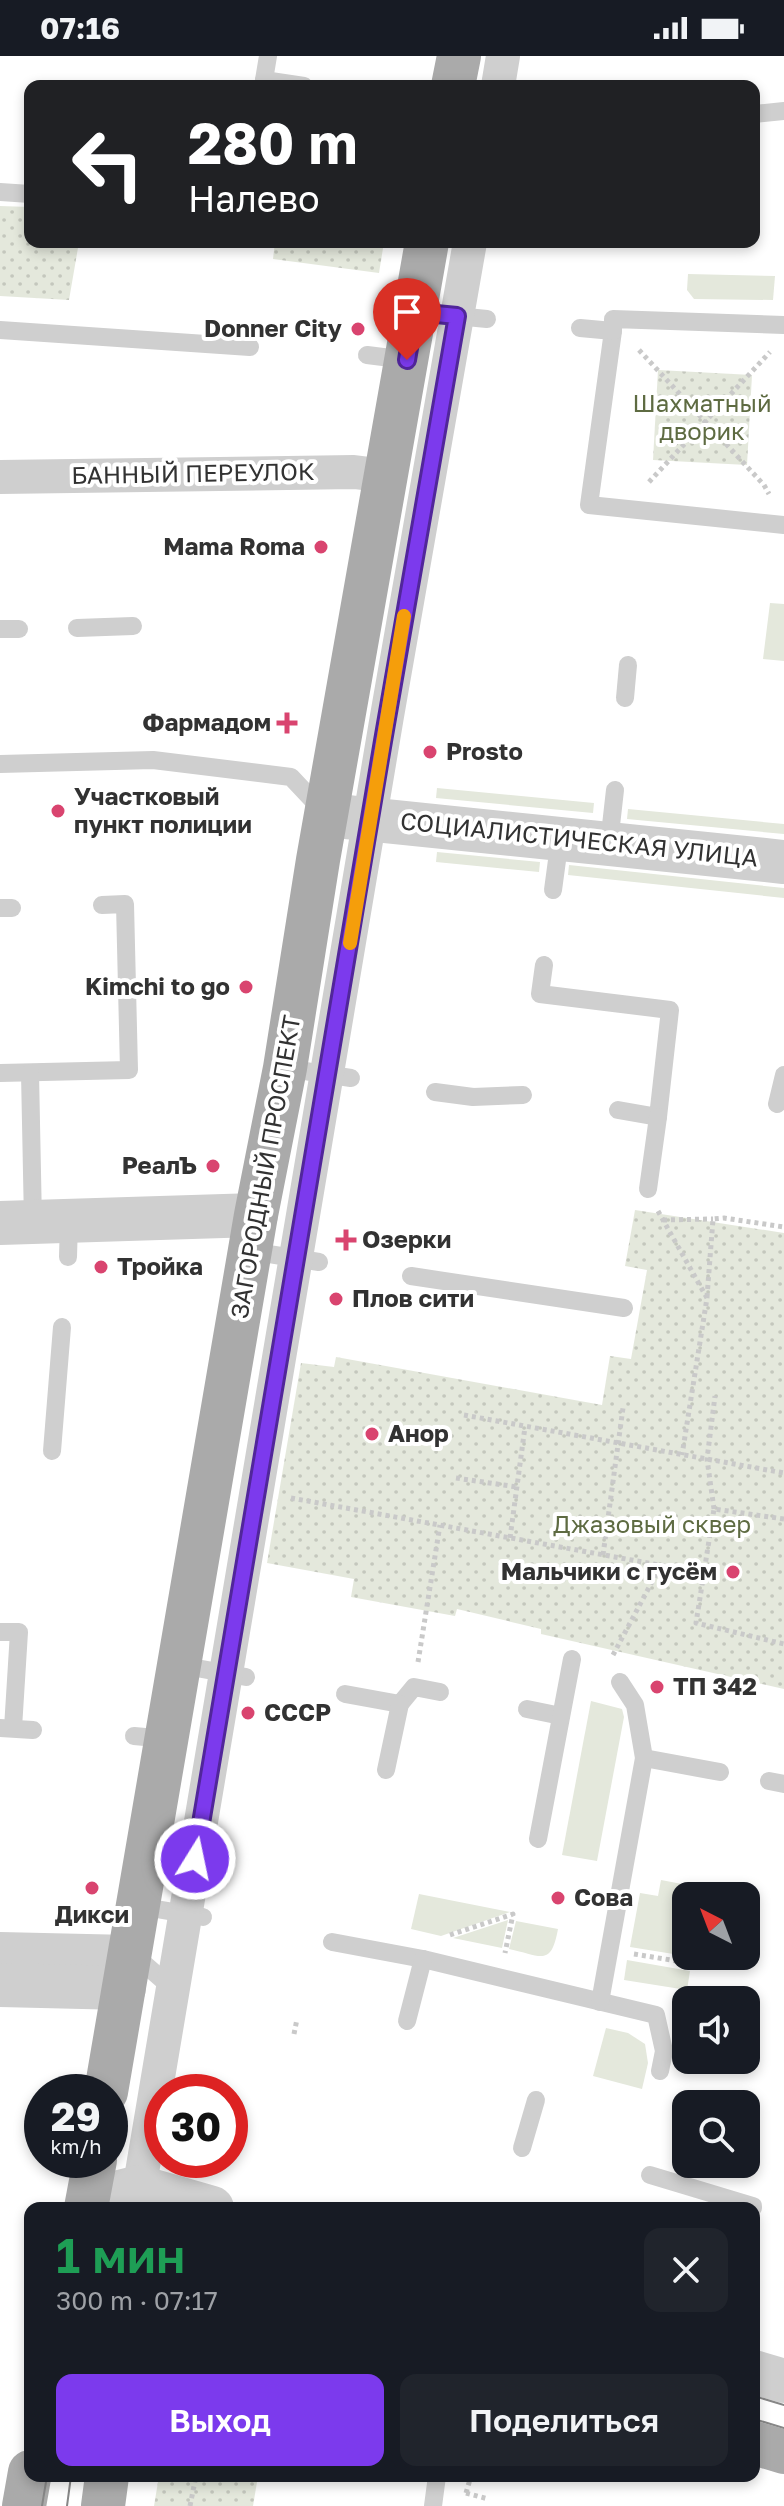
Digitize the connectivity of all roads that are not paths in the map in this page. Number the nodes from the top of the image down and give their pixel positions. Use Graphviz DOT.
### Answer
graph roads {
  1 [pos="268,56"];
  2 [pos="459,56"];
  3 [pos="503,56"];
  4 [pos="264,80"];
  5 [pos="454,80"];
  6 [pos="499,80"];
  7 [pos="784,111"];
  8 [pos="760,113"];
  9 [pos="0,192"];
  10 [pos="24,194"];
  11 [pos="429,248"];
  12 [pos="469,248"];
  13 [pos="453,316"];
  14 [pos="784,325"];
  15 [pos="580,328"];
  16 [pos="0,330"];
  17 [pos="613,331"];
  18 [pos="250,347"];
  19 [pos="386,476"];
  20 [pos="0,477"];
  21 [pos="784,525"];
  22 [pos="133,626"];
  23 [pos="77,628"];
  24 [pos="0,629"];
  25 [pos="19,629"];
  26 [pos="628,665"];
  27 [pos="625,698"];
  28 [pos="0,764"];
  29 [pos="615,790"];
  30 [pos="327,815"];
  31 [pos="370,819"];
  32 [pos="560,838"];
  33 [pos="609,843"];
  34 [pos="784,862"];
  35 [pos="553,890"];
  36 [pos="102,905"];
  37 [pos="544,965"];
  38 [pos="285,1068"];
  39 [pos="0,1073"];
  40 [pos="30,1073"];
  41 [pos="784,1075"];
  42 [pos="339,1076"];
  43 [pos="435,1092"];
  44 [pos="523,1095"];
  45 [pos="777,1104"];
  46 [pos="618,1110"];
  47 [pos="658,1117"];
  48 [pos="648,1189"];
  49 [pos="42,1231"];
  50 [pos="253,1233"];
  51 [pos="308,1260"];
  52 [pos="411,1276"];
  53 [pos="624,1308"];
  54 [pos="62,1327"];
  55 [pos="52,1451"];
  56 [pos="0,1632"];
  57 [pos="572,1659"];
  58 [pos="180,1665"];
  59 [pos="236,1676"];
  60 [pos="620,1682"];
  61 [pos="440,1692"];
  62 [pos="345,1694"];
  63 [pos="400,1704"];
  64 [pos="527,1709"];
  65 [pos="561,1716"];
  66 [pos="7,1728"];
  67 [pos="33,1730"];
  68 [pos="644,1758"];
  69 [pos="386,1770"];
  70 [pos="720,1772"];
  71 [pos="538,1839"];
  72 [pos="139,1906"];
  73 [pos="194,1915"];
  74 [pos="332,1942"];
  75 [pos="0,1949"];
  76 [pos="423,1959"];
  77 [pos="142,1981"];
  78 [pos="0,1985"];
  79 [pos="600,2002"];
  80 [pos="407,2021"];
  81 [pos="660,2071"];
  82 [pos="112,2074"];
  83 [pos="536,2100"];
  84 [pos="522,2148"];
  85 [pos="650,2175"];
  86 [pos="91,2194"];
  87 [pos="138,2197"];
  88 [pos="172,2202"];
  89 [pos="740,2202"];
  90 [pos="760,2374"];
  91 [pos="784,2381"];
  92 [pos="760,2445"];
  93 [pos="784,2452"];
  94 [pos="28,2482"];
  95 [pos="106,2482"];
  96 [pos="436,2482"];
  97 [pos="24,2506"];
  98 [pos="103,2506"];
  99 [pos="433,2506"];
  1 -- 4 [label="lane"];
  2 -- 5 [label="main road"];
  3 -- 6 [label="street"];
  7 -- 8 [label="lane"];
  9 -- 10 [label="lane"];
  11 -- 13 [label="main road, ЗАГОРОДНЫЙ ПРОСПЕКТ"];
  12 -- 13 [label="street, ЗАГОРОДНЫЙ ПРОСПЕКТ"];
  13 -- 19 [label="main road, ЗАГОРОДНЫЙ ПРОСПЕКТ"];
  13 -- 31 [label="street, ЗАГОРОДНЫЙ ПРОСПЕКТ"];
  14 -- 17 [label="lane"];
  15 -- 17 [label="lane"];
  16 -- 18 [label="lane"];
  17 -- 21 [label="lane"];
  19 -- 20 [label="street, БАННЫЙ ПЕРЕУЛОК"];
  19 -- 30 [label="main road, ЗАГОРОДНЫЙ ПРОСПЕКТ"];
  22 -- 23 [label="lane"];
  24 -- 25 [label="lane"];
  26 -- 27 [label="lane"];
  28 -- 30 [label="lane"];
  29 -- 33 [label="lane"];
  30 -- 31 [label="street, СОЦИАЛИСТИЧЕСКАЯ УЛИЦА"];
  30 -- 38 [label="main road, ЗАГОРОДНЫЙ ПРОСПЕКТ"];
  31 -- 32 [label="street, СОЦИАЛИСТИЧЕСКАЯ УЛИЦА"];
  31 -- 42 [label="street, ЗАГОРОДНЫЙ ПРОСПЕКТ"];
  32 -- 33 [label="street, СОЦИАЛИСТИЧЕСКАЯ УЛИЦА"];
  32 -- 35 [label="lane"];
  33 -- 34 [label="street, СОЦИАЛИСТИЧЕСКАЯ УЛИЦА"];
  36 -- 40 [label="lane"];
  37 -- 47 [label="lane"];
  38 -- 42 [label="lane"];
  38 -- 50 [label="main road, ЗАГОРОДНЫЙ ПРОСПЕКТ"];
  39 -- 40 [label="lane"];
  40 -- 49 [label="lane"];
  41 -- 45 [label="lane"];
  42 -- 51 [label="street, ЗАГОРОДНЫЙ ПРОСПЕКТ"];
  43 -- 44 [label="lane"];
  46 -- 47 [label="lane"];
  47 -- 48 [label="lane"];
  49 -- 50 [label="street"];
  50 -- 51 [label="lane"];
  50 -- 58 [label="main road, ЗАГОРОДНЫЙ ПРОСПЕКТ"];
  51 -- 59 [label="street, ЗАГОРОДНЫЙ ПРОСПЕКТ"];
  52 -- 53 [label="lane"];
  54 -- 55 [label="lane"];
  56 -- 66 [label="lane"];
  57 -- 65 [label="lane"];
  58 -- 59 [label="lane"];
  58 -- 72 [label="main road, ЗАГОРОДНЫЙ ПРОСПЕКТ"];
  59 -- 73 [label="street, ЗАГОРОДНЫЙ ПРОСПЕКТ"];
  60 -- 68 [label="lane"];
  61 -- 63 [label="lane"];
  62 -- 63 [label="lane"];
  63 -- 69 [label="lane"];
  64 -- 65 [label="lane"];
  65 -- 71 [label="lane"];
  66 -- 67 [label="lane"];
  68 -- 70 [label="lane"];
  68 -- 79 [label="lane"];
  72 -- 73 [label="lane"];
  72 -- 77 [label="main road, ЗАГОРОДНЫЙ ПРОСПЕКТ"];
  73 -- 77 [label="street, ЗАГОРОДНЫЙ ПРОСПЕКТ"];
  74 -- 76 [label="lane"];
  75 -- 77 [label="street"];
  76 -- 79 [label="lane"];
  76 -- 80 [label="lane"];
  77 -- 78 [label="street"];
  77 -- 82 [label="main road, ЗАГОРОДНЫЙ ПРОСПЕКТ"];
  77 -- 87 [label="street, ЗАГОРОДНЫЙ ПРОСПЕКТ"];
  79 -- 81 [label="lane"];
  83 -- 84 [label="lane"];
  85 -- 89 [label="lane"];
  86 -- 87 [label="street"];
  87 -- 88 [label="street"];
  90 -- 91 [label="street"];
  92 -- 93 [label="main road"];
  94 -- 97 [label="main road"];
  95 -- 98 [label="main road"];
  96 -- 99 [label="lane"];
}
